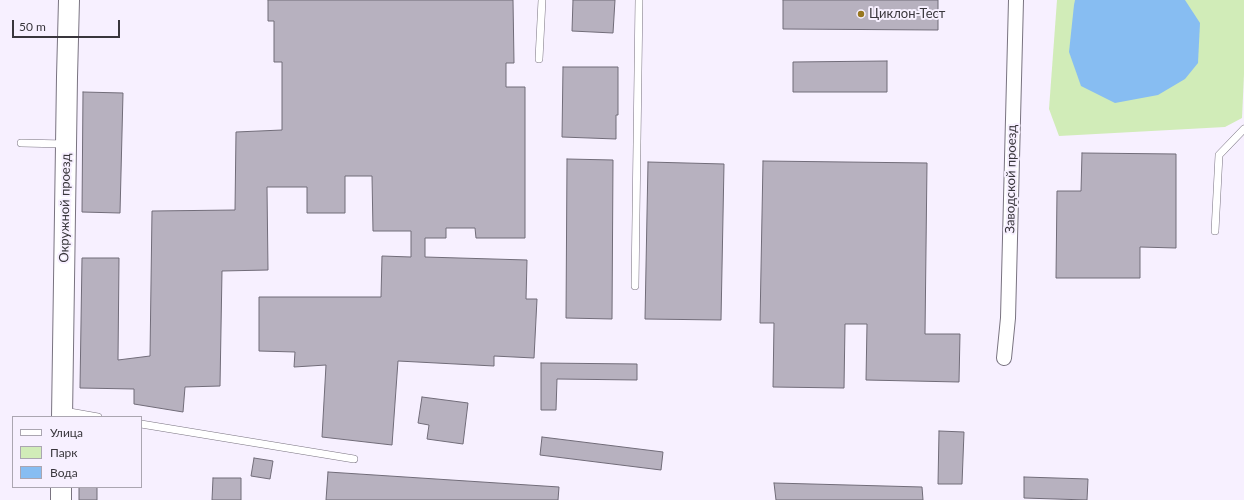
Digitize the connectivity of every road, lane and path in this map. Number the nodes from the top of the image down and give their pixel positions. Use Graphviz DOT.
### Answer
graph roads {
  1 [pos="70,0"];
  2 [pos="542,0"];
  3 [pos="639,0"];
  4 [pos="1016,0"];
  5 [pos="539,59"];
  6 [pos="1244,129"];
  7 [pos="21,143"];
  8 [pos="66,144"];
  9 [pos="1215,231"];
  10 [pos="635,286"];
  11 [pos="1004,358"];
  12 [pos="62,414"];
  13 [pos="86,416"];
  14 [pos="142,424"];
  15 [pos="354,459"];
  16 [pos="61,488"];
  17 [pos="61,500"];
  1 -- 8 [label="street, Окружной проезд"];
  2 -- 5 [label="lane"];
  3 -- 10 [label="lane"];
  4 -- 11 [label="street, Заводской проезд"];
  6 -- 9 [label="lane"];
  7 -- 8 [label="lane"];
  8 -- 12 [label="street, Окружной проезд"];
  12 -- 13 [label="lane"];
  14 -- 15 [label="lane"];
  16 -- 17 [label="street"];
}
